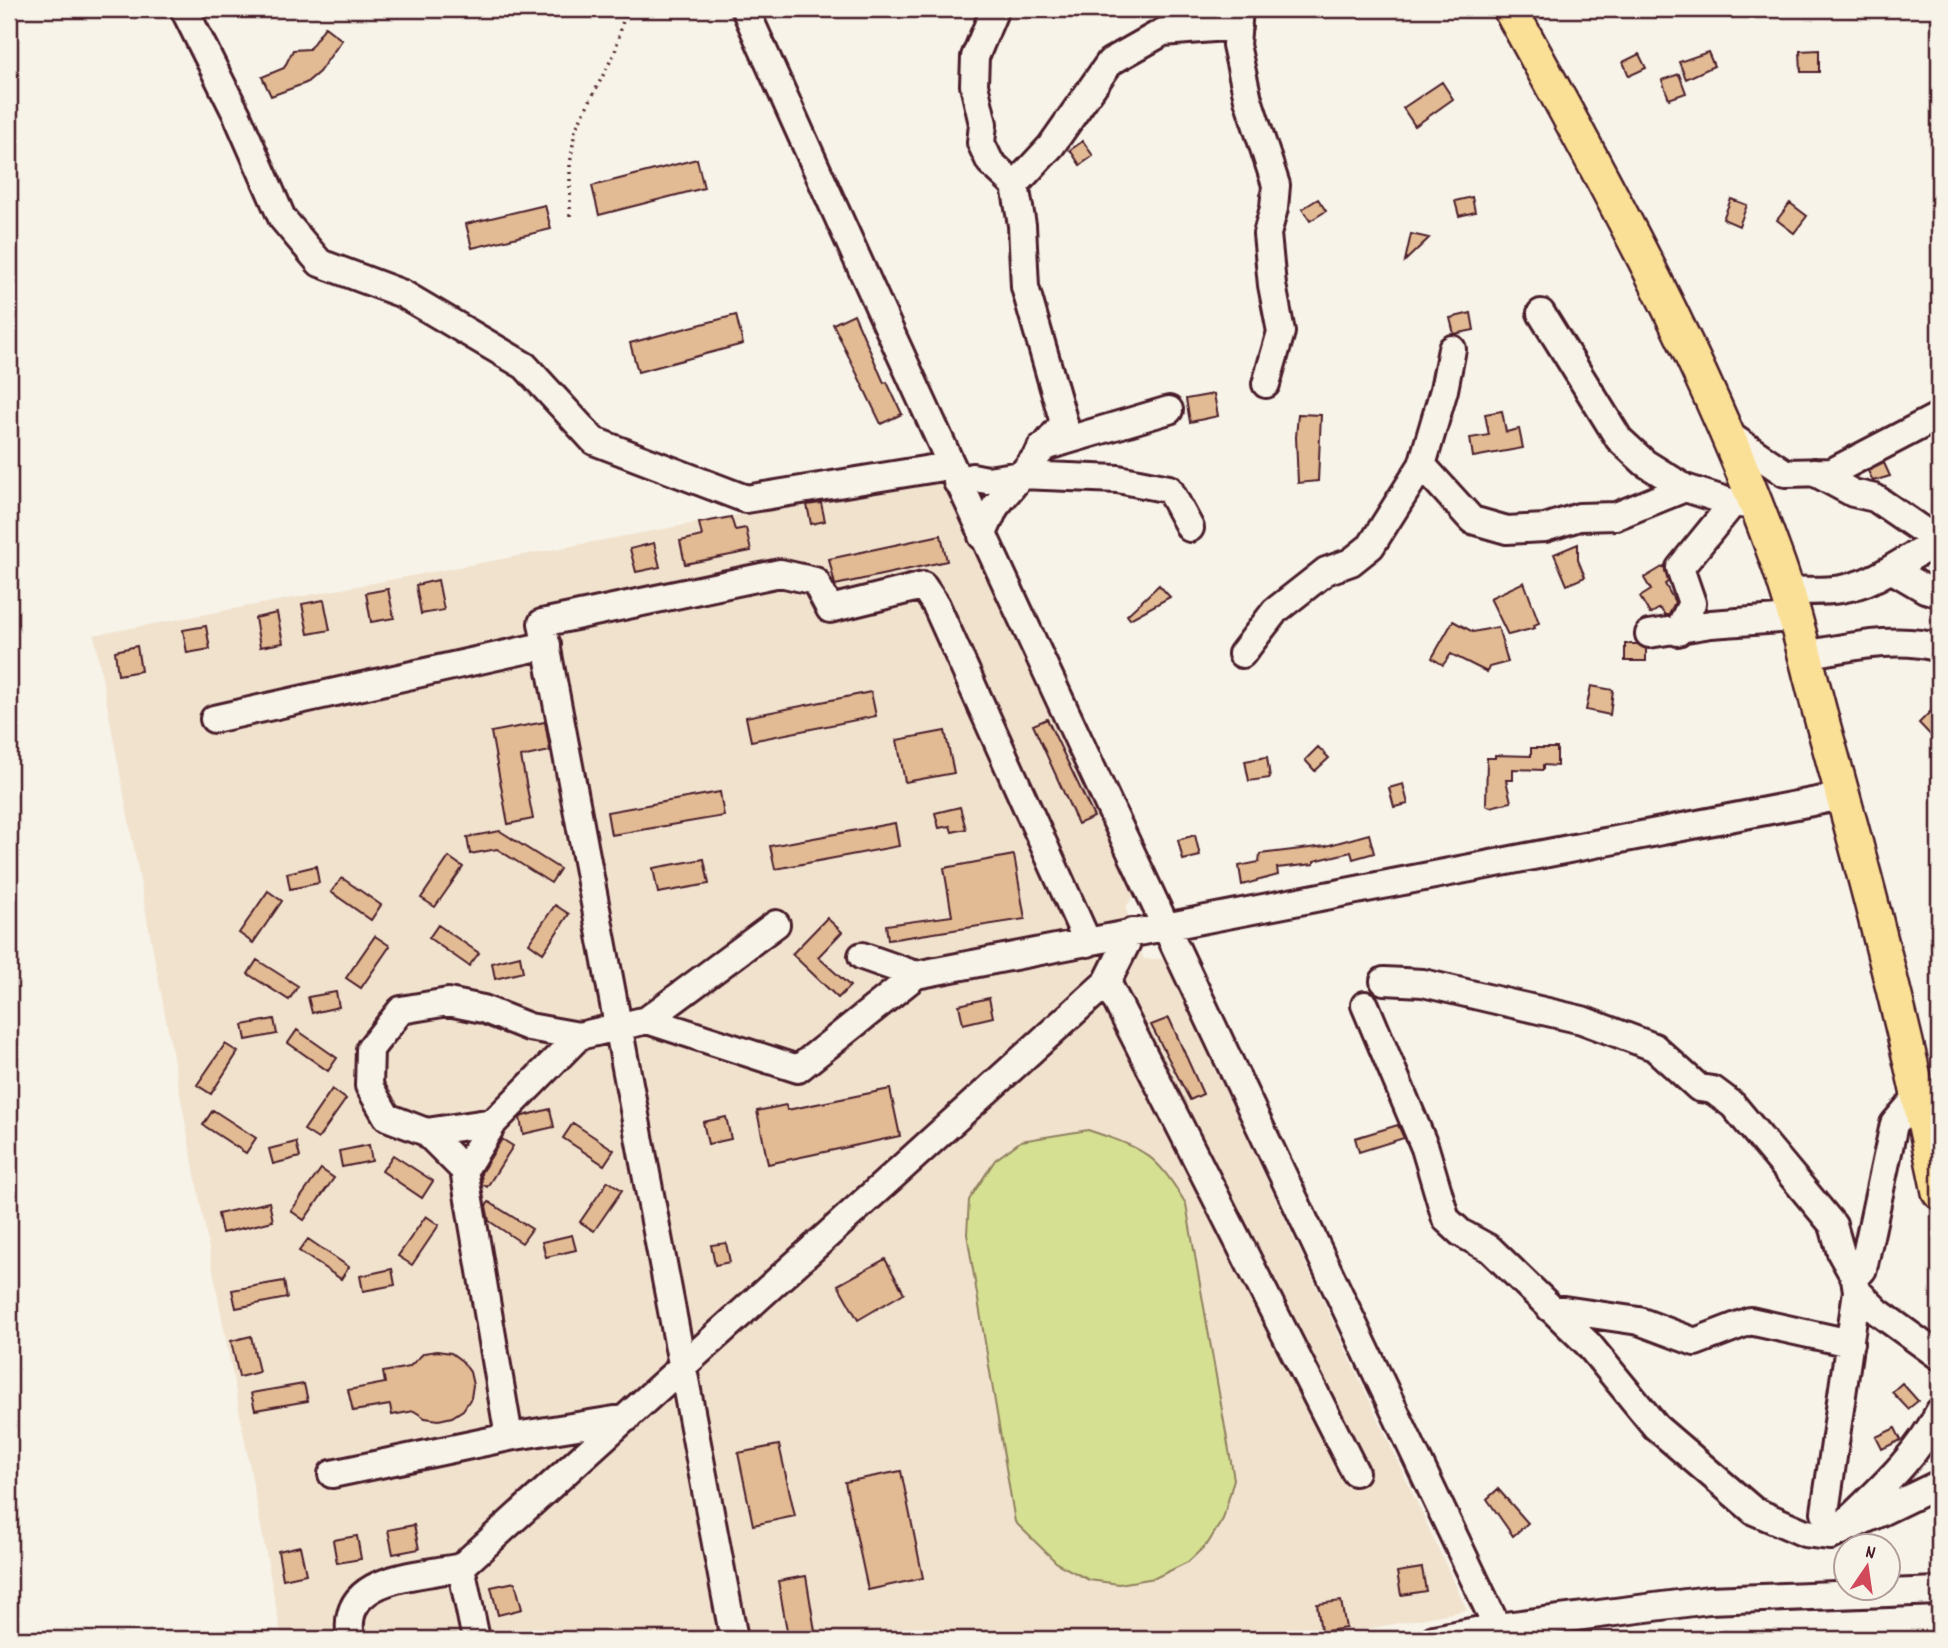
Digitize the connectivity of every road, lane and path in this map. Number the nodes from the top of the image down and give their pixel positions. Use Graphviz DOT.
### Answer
graph roads {
  1 [pos="184,9"];
  2 [pos="626,9"];
  3 [pos="745,9"];
  4 [pos="996,9"];
  5 [pos="1510,9"];
  6 [pos="1238,17"];
  7 [pos="1015,185"];
  8 [pos="570,216"];
  9 [pos="1541,313"];
  10 [pos="1452,349"];
  11 [pos="1266,384"];
  12 [pos="1169,410"];
  13 [pos="1939,415"];
  14 [pos="1726,433"];
  15 [pos="1045,446"];
  16 [pos="1422,465"];
  17 [pos="1814,472"];
  18 [pos="959,475"];
  19 [pos="1021,475"];
  20 [pos="1685,488"];
  21 [pos="1744,505"];
  22 [pos="1191,528"];
  23 [pos="982,537"];
  24 [pos="1891,569"];
  25 [pos="1939,593"];
  26 [pos="1789,604"];
  27 [pos="1678,632"];
  28 [pos="1648,634"];
  29 [pos="547,645"];
  30 [pos="1939,648"];
  31 [pos="1242,654"];
  32 [pos="1804,655"];
  33 [pos="214,719"];
  34 [pos="1843,796"];
  35 [pos="776,924"];
  36 [pos="1164,926"];
  37 [pos="1132,932"];
  38 [pos="1088,943"];
  39 [pos="862,956"];
  40 [pos="916,975"];
  41 [pos="1384,981"];
  42 [pos="1107,982"];
  43 [pos="1366,1005"];
  44 [pos="647,1020"];
  45 [pos="619,1025"];
  46 [pos="579,1036"];
  47 [pos="1926,1108"];
  48 [pos="494,1122"];
  49 [pos="426,1132"];
  50 [pos="464,1170"];
  51 [pos="1939,1192"];
  52 [pos="1856,1284"];
  53 [pos="1550,1308"];
  54 [pos="1850,1343"];
  55 [pos="1939,1356"];
  56 [pos="683,1367"];
  57 [pos="1939,1412"];
  58 [pos="627,1418"];
  59 [pos="509,1437"];
  60 [pos="1355,1472"];
  61 [pos="332,1474"];
  62 [pos="1939,1484"];
  63 [pos="1831,1536"];
  64 [pos="461,1567"];
  65 [pos="1939,1591"];
  66 [pos="1502,1633"];
  67 [pos="351,1639"];
  68 [pos="477,1639"];
  69 [pos="734,1639"];
  70 [pos="1434,1639"];
  1 -- 18 [label="street"];
  2 -- 8 [label="path"];
  3 -- 18 [label="street"];
  4 -- 7 [label="street"];
  5 -- 14 [label="main road"];
  6 -- 7 [label="street"];
  6 -- 11 [label="street"];
  7 -- 15 [label="street"];
  9 -- 20 [label="street"];
  10 -- 16 [label="street"];
  12 -- 15 [label="street"];
  13 -- 17 [label="street"];
  14 -- 17 [label="street"];
  14 -- 21 [label="main road"];
  15 -- 18 [label="street"];
  15 -- 19 [label="street"];
  16 -- 20 [label="street"];
  16 -- 31 [label="street"];
  17 -- 24 [label="street"];
  18 -- 19 [label="street"];
  18 -- 23 [label="street"];
  19 -- 22 [label="street"];
  19 -- 23 [label="street"];
  20 -- 21 [label="street"];
  21 -- 26 [label="main road"];
  21 -- 27 [label="street"];
  23 -- 36 [label="street"];
  24 -- 25 [label="street"];
  24 -- 26 [label="street"];
  26 -- 27 [label="street"];
  26 -- 32 [label="main road"];
  27 -- 28 [label="street"];
  29 -- 33 [label="street"];
  29 -- 38 [label="street"];
  29 -- 45 [label="street"];
  30 -- 32 [label="street"];
  32 -- 34 [label="main road"];
  34 -- 36 [label="street"];
  34 -- 47 [label="main road"];
  35 -- 44 [label="street"];
  36 -- 37 [label="street"];
  36 -- 66 [label="street"];
  37 -- 38 [label="street"];
  37 -- 42 [label="street"];
  38 -- 40 [label="street"];
  39 -- 40 [label="street"];
  40 -- 44 [label="street"];
  41 -- 52 [label="street"];
  42 -- 56 [label="street"];
  42 -- 60 [label="street"];
  43 -- 53 [label="street"];
  44 -- 45 [label="street"];
  45 -- 46 [label="street"];
  45 -- 56 [label="street"];
  46 -- 48 [label="street"];
  46 -- 49 [label="street"];
  47 -- 51 [label="main road"];
  47 -- 52 [label="street"];
  48 -- 49 [label="street"];
  48 -- 50 [label="street"];
  49 -- 50 [label="street"];
  50 -- 59 [label="street"];
  52 -- 54 [label="street"];
  52 -- 55 [label="street"];
  53 -- 54 [label="street"];
  53 -- 63 [label="street"];
  54 -- 63 [label="street"];
  56 -- 58 [label="street"];
  56 -- 69 [label="street"];
  57 -- 63 [label="street"];
  58 -- 59 [label="street"];
  58 -- 64 [label="street"];
  59 -- 61 [label="street"];
  62 -- 63 [label="street"];
  64 -- 67 [label="street"];
  64 -- 68 [label="street"];
  65 -- 66 [label="street"];
  66 -- 70 [label="street"];
}
